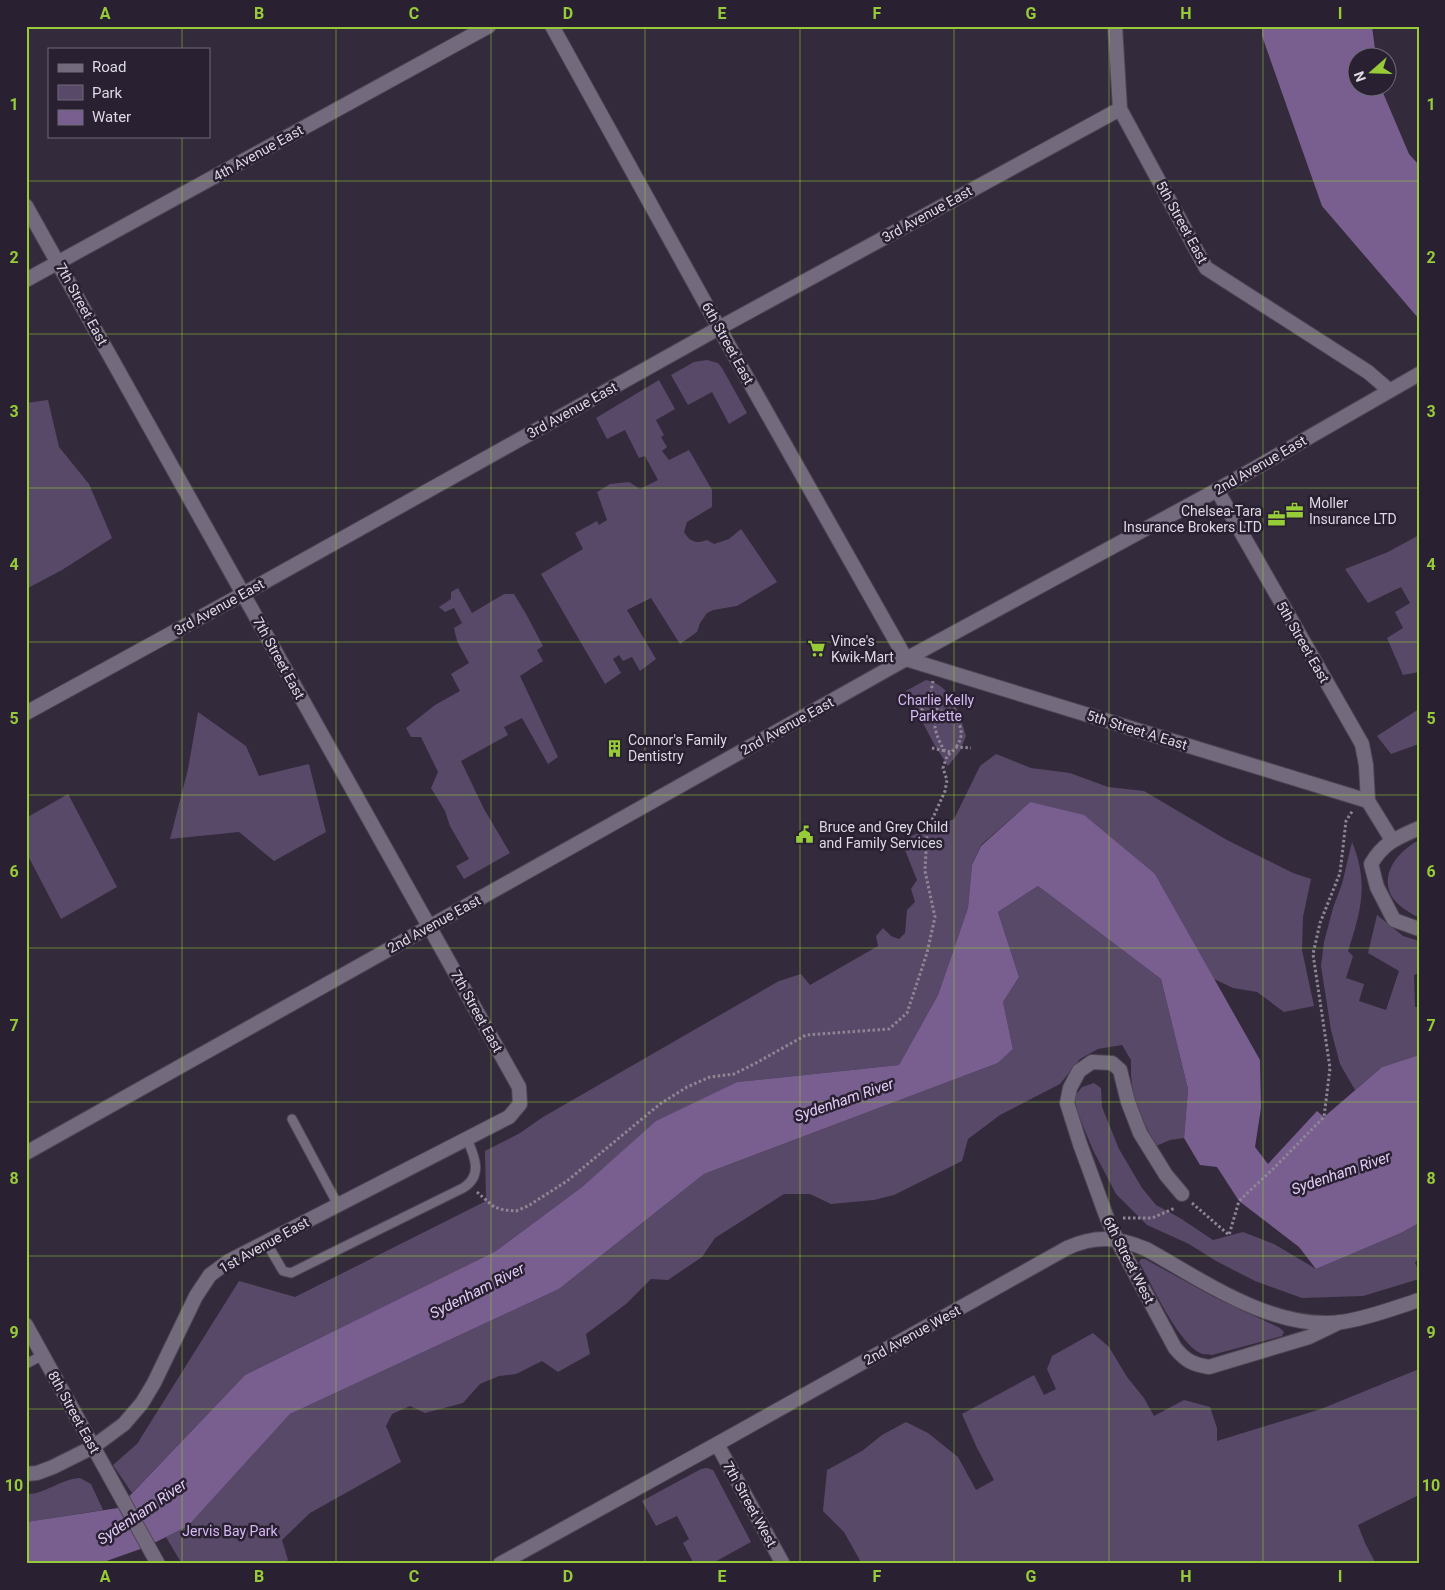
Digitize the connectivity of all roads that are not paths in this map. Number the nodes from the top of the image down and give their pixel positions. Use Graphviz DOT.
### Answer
graph roads {
  1 [pos="489,26"];
  2 [pos="552,26"];
  3 [pos="1115,26"];
  4 [pos="1120,109"];
  5 [pos="26,206"];
  6 [pos="58,262"];
  7 [pos="26,280"];
  8 [pos="719,328"];
  9 [pos="1419,374"];
  10 [pos="1389,390"];
  11 [pos="1217,490"];
  12 [pos="243,594"];
  13 [pos="906,659"];
  14 [pos="26,713"];
  15 [pos="1368,801"];
  16 [pos="1419,828"];
  17 [pos="1392,840"];
  18 [pos="429,926"];
  19 [pos="1419,929"];
  20 [pos="516,1112"];
  21 [pos="292,1119"];
  22 [pos="467,1139"];
  23 [pos="26,1154"];
  24 [pos="1182,1202"];
  25 [pos="338,1205"];
  26 [pos="1116,1240"];
  27 [pos="266,1242"];
  28 [pos="1419,1300"];
  29 [pos="1340,1322"];
  30 [pos="26,1325"];
  31 [pos="43,1355"];
  32 [pos="26,1364"];
  33 [pos="717,1444"];
  34 [pos="93,1447"];
  35 [pos="26,1474"];
  36 [pos="158,1564"];
  37 [pos="500,1564"];
  38 [pos="783,1564"];
  1 -- 6 [label="street, 4th Avenue East"];
  2 -- 8 [label="street, 6th Street East"];
  3 -- 4 [label="street, 5th Street East"];
  4 -- 8 [label="street, 3rd Avenue East"];
  4 -- 10 [label="street, 5th Street East"];
  5 -- 6 [label="street, 7th Street East"];
  6 -- 7 [label="street, 4th Avenue East"];
  6 -- 12 [label="street, 7th Street East"];
  8 -- 12 [label="street, 3rd Avenue East"];
  8 -- 13 [label="street, 6th Street East"];
  9 -- 10 [label="street, 2nd Avenue East"];
  10 -- 11 [label="street, 2nd Avenue East"];
  11 -- 13 [label="street, 2nd Avenue East"];
  11 -- 15 [label="street, 5th Street East"];
  12 -- 14 [label="street, 3rd Avenue East"];
  12 -- 18 [label="street, 7th Street East"];
  13 -- 15 [label="street, 5th Street A East"];
  13 -- 18 [label="street, 2nd Avenue East"];
  15 -- 17 [label="street"];
  16 -- 17 [label="street"];
  17 -- 19 [label="street"];
  18 -- 20 [label="street, 7th Street East"];
  18 -- 23 [label="street, 2nd Avenue East"];
  20 -- 22 [label="street, 1st Avenue East"];
  21 -- 25 [label="lane"];
  22 -- 25 [label="street, 1st Avenue East"];
  22 -- 27 [label="lane"];
  24 -- 26 [label="street, 6th Street West"];
  25 -- 27 [label="street, 1st Avenue East"];
  26 -- 29 [label="street, 2nd Avenue West"];
  26 -- 29 [label="street, 6th Street West"];
  26 -- 33 [label="street, 2nd Avenue West"];
  27 -- 34 [label="street, 1st Avenue East"];
  28 -- 29 [label="street, 6th Street West"];
  30 -- 31 [label="street, 8th Street East"];
  31 -- 32 [label="lane"];
  31 -- 34 [label="street, 8th Street East"];
  33 -- 37 [label="street, 2nd Avenue West"];
  33 -- 38 [label="street, 7th Street West"];
  34 -- 35 [label="street, 1st Avenue East"];
  34 -- 36 [label="street, 8th Street East"];
}
